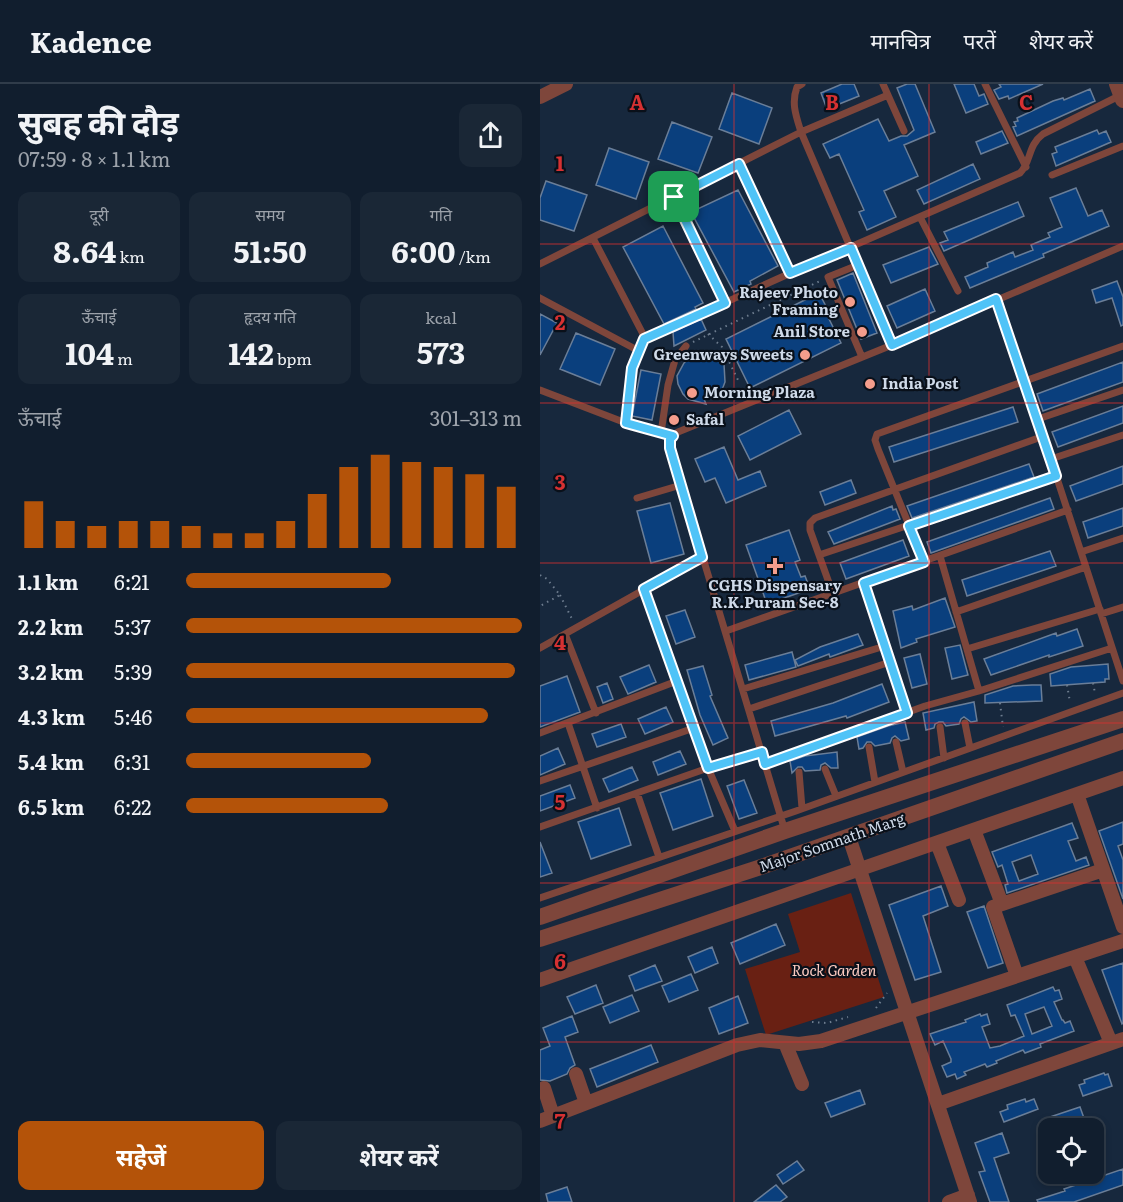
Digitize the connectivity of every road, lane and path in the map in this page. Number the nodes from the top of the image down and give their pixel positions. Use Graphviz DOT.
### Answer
graph roads {
  1 [pos="566,84"];
  2 [pos="883,84"];
  3 [pos="985,84"];
  4 [pos="798,85"];
  5 [pos="1120,93"];
  6 [pos="888,95"];
  7 [pos="540,97"];
  8 [pos="904,131"];
  9 [pos="801,132"];
  10 [pos="1123,146"];
  11 [pos="739,164"];
  12 [pos="1026,167"];
  13 [pos="1052,175"];
  14 [pos="674,197"];
  15 [pos="920,217"];
  16 [pos="593,238"];
  17 [pos="1123,246"];
  18 [pos="851,248"];
  19 [pos="540,264"];
  20 [pos="858,265"];
  21 [pos="790,273"];
  22 [pos="828,277"];
  23 [pos="958,291"];
  24 [pos="540,298"];
  25 [pos="996,299"];
  26 [pos="725,303"];
  27 [pos="708,334"];
  28 [pos="644,339"];
  29 [pos="892,345"];
  30 [pos="686,346"];
  31 [pos="1123,346"];
  32 [pos="639,351"];
  33 [pos="862,357"];
  34 [pos="738,380"];
  35 [pos="1025,380"];
  36 [pos="540,390"];
  37 [pos="1123,390"];
  38 [pos="1038,418"];
  39 [pos="626,423"];
  40 [pos="661,433"];
  41 [pos="1123,435"];
  42 [pos="673,436"];
  43 [pos="1044,436"];
  44 [pos="1051,459"];
  45 [pos="1056,476"];
  46 [pos="681,485"];
  47 [pos="894,489"];
  48 [pos="637,498"];
  49 [pos="1068,510"];
  50 [pos="909,526"];
  51 [pos="1123,538"];
  52 [pos="1081,552"];
  53 [pos="819,555"];
  54 [pos="940,556"];
  55 [pos="702,557"];
  56 [pos="924,562"];
  57 [pos="1086,567"];
  58 [pos="540,575"];
  59 [pos="864,583"];
  60 [pos="644,589"];
  61 [pos="833,594"];
  62 [pos="560,595"];
  63 [pos="540,606"];
  64 [pos="1123,607"];
  65 [pos="956,612"];
  66 [pos="1101,612"];
  67 [pos="576,627"];
  68 [pos="726,632"];
  69 [pos="565,634"];
  70 [pos="885,646"];
  71 [pos="540,648"];
  72 [pos="1112,648"];
  73 [pos="967,649"];
  74 [pos="1120,661"];
  75 [pos="890,662"];
  76 [pos="677,681"];
  77 [pos="1123,681"];
  78 [pos="1067,685"];
  79 [pos="743,689"];
  80 [pos="979,691"];
  81 [pos="1123,693"];
  82 [pos="1000,703"];
  83 [pos="749,709"];
  84 [pos="1072,711"];
  85 [pos="596,712"];
  86 [pos="907,713"];
  87 [pos="1123,719"];
  88 [pos="568,723"];
  89 [pos="965,723"];
  90 [pos="940,727"];
  91 [pos="694,728"];
  92 [pos="540,733"];
  93 [pos="1004,736"];
  94 [pos="1123,741"];
  95 [pos="896,742"];
  96 [pos="869,747"];
  97 [pos="970,748"];
  98 [pos="762,752"];
  99 [pos="944,758"];
  100 [pos="765,764"];
  101 [pos="583,766"];
  102 [pos="708,768"];
  103 [pos="825,769"];
  104 [pos="799,772"];
  105 [pos="903,772"];
  106 [pos="1123,778"];
  107 [pos="540,781"];
  108 [pos="875,782"];
  109 [pos="637,793"];
  110 [pos="1077,794"];
  111 [pos="836,796"];
  112 [pos="597,808"];
  113 [pos="802,808"];
  114 [pos="783,823"];
  115 [pos="540,827"];
  116 [pos="975,830"];
  117 [pos="735,831"];
  118 [pos="849,837"];
  119 [pos="937,843"];
  120 [pos="659,857"];
  121 [pos="860,870"];
  122 [pos="1102,870"];
  123 [pos="540,898"];
  124 [pos="959,900"];
  125 [pos="1005,903"];
  126 [pos="540,917"];
  127 [pos="1123,927"];
  128 [pos="540,939"];
  129 [pos="1123,941"];
  130 [pos="1075,957"];
  131 [pos="1017,976"];
  132 [pos="540,980"];
  133 [pos="903,999"];
  134 [pos="868,1011"];
  135 [pos="908,1013"];
  136 [pos="849,1017"];
  137 [pos="812,1022"];
  138 [pos="1117,1041"];
  139 [pos="785,1043"];
  140 [pos="576,1074"];
  141 [pos="802,1084"];
  142 [pos="544,1088"];
  143 [pos="586,1103"];
  144 [pos="938,1104"];
  145 [pos="547,1118"];
  146 [pos="969,1198"];
  147 [pos="949,1202"];
  1 -- 7 [label="street"];
  2 -- 6 [label="lane"];
  3 -- 12 [label="lane"];
  4 -- 9 [label="lane"];
  5 -- 12 [label="lane"];
  6 -- 8 [label="lane"];
  6 -- 9 [label="lane"];
  9 -- 11 [label="lane"];
  9 -- 18 [label="lane"];
  10 -- 13 [label="lane"];
  11 -- 14 [label="lane"];
  11 -- 21 [label="lane"];
  12 -- 15 [label="lane"];
  14 -- 16 [label="lane"];
  14 -- 26 [label="lane"];
  15 -- 18 [label="lane"];
  15 -- 23 [label="lane"];
  16 -- 19 [label="lane"];
  16 -- 28 [label="lane"];
  17 -- 25 [label="lane"];
  18 -- 20 [label="lane"];
  18 -- 21 [label="lane"];
  20 -- 22 [label="lane"];
  20 -- 29 [label="lane"];
  21 -- 26 [label="lane"];
  22 -- 27 [label="path"];
  22 -- 33 [label="lane"];
  24 -- 32 [label="lane"];
  25 -- 29 [label="lane"];
  25 -- 35 [label="lane"];
  26 -- 28 [label="lane"];
  27 -- 30 [label="path"];
  27 -- 34 [label="path"];
  28 -- 32 [label="lane"];
  29 -- 33 [label="lane"];
  30 -- 40 [label="lane"];
  31 -- 35 [label="lane"];
  32 -- 39 [label="lane"];
  33 -- 42 [label="lane"];
  35 -- 38 [label="lane"];
  35 -- 47 [label="lane"];
  36 -- 39 [label="lane"];
  37 -- 38 [label="lane"];
  38 -- 43 [label="lane"];
  39 -- 40 [label="lane"];
  40 -- 42 [label="lane"];
  41 -- 44 [label="lane"];
  42 -- 46 [label="lane"];
  43 -- 44 [label="lane"];
  43 -- 47 [label="lane"];
  44 -- 45 [label="lane"];
  45 -- 49 [label="lane"];
  45 -- 50 [label="lane"];
  46 -- 48 [label="lane"];
  46 -- 55 [label="lane"];
  47 -- 50 [label="lane"];
  47 -- 53 [label="lane"];
  49 -- 52 [label="lane"];
  49 -- 54 [label="lane"];
  50 -- 53 [label="lane"];
  50 -- 56 [label="lane"];
  51 -- 52 [label="lane"];
  52 -- 57 [label="lane"];
  53 -- 61 [label="lane"];
  54 -- 56 [label="lane"];
  54 -- 65 [label="lane"];
  55 -- 60 [label="lane"];
  55 -- 68 [label="lane"];
  56 -- 59 [label="lane"];
  57 -- 65 [label="lane"];
  57 -- 66 [label="lane"];
  58 -- 62 [label="path"];
  59 -- 61 [label="lane"];
  59 -- 70 [label="lane"];
  60 -- 67 [label="lane"];
  60 -- 76 [label="lane"];
  61 -- 68 [label="lane"];
  62 -- 63 [label="path"];
  62 -- 67 [label="path"];
  64 -- 66 [label="lane"];
  65 -- 73 [label="lane"];
  66 -- 72 [label="lane"];
  66 -- 73 [label="lane"];
  67 -- 69 [label="lane"];
  68 -- 79 [label="lane"];
  69 -- 71 [label="lane"];
  69 -- 85 [label="lane"];
  70 -- 75 [label="lane"];
  70 -- 79 [label="lane"];
  72 -- 74 [label="lane"];
  72 -- 80 [label="lane"];
  73 -- 80 [label="lane"];
  74 -- 77 [label="lane"];
  75 -- 83 [label="lane"];
  75 -- 86 [label="lane"];
  76 -- 85 [label="lane"];
  76 -- 91 [label="lane"];
  78 -- 84 [label="path"];
  79 -- 83 [label="lane"];
  80 -- 86 [label="lane"];
  81 -- 84 [label="lane"];
  82 -- 93 [label="path"];
  83 -- 98 [label="lane"];
  84 -- 93 [label="lane"];
  85 -- 88 [label="lane"];
  86 -- 100 [label="lane"];
  87 -- 114 [label="street, Major Somnath Marg"];
  88 -- 92 [label="lane"];
  88 -- 101 [label="lane"];
  89 -- 97 [label="lane"];
  90 -- 99 [label="lane"];
  91 -- 101 [label="lane"];
  91 -- 102 [label="lane"];
  93 -- 97 [label="lane"];
  94 -- 118 [label="street, Major Somnath Marg"];
  95 -- 105 [label="lane"];
  96 -- 108 [label="lane"];
  97 -- 99 [label="lane"];
  98 -- 100 [label="lane"];
  98 -- 102 [label="path"];
  99 -- 105 [label="lane"];
  100 -- 114 [label="lane"];
  101 -- 107 [label="lane"];
  101 -- 112 [label="lane"];
  102 -- 109 [label="lane"];
  102 -- 117 [label="lane"];
  103 -- 111 [label="lane"];
  104 -- 113 [label="lane"];
  105 -- 108 [label="lane"];
  106 -- 110 [label="street"];
  108 -- 111 [label="lane"];
  109 -- 112 [label="lane"];
  109 -- 120 [label="lane"];
  110 -- 116 [label="street"];
  110 -- 122 [label="street"];
  111 -- 113 [label="lane"];
  112 -- 115 [label="lane"];
  113 -- 114 [label="lane"];
  114 -- 117 [label="lane"];
  114 -- 126 [label="street, Major Somnath Marg"];
  116 -- 119 [label="street"];
  116 -- 125 [label="street"];
  117 -- 120 [label="lane"];
  118 -- 121 [label="street"];
  118 -- 128 [label="street, Major Somnath Marg"];
  119 -- 121 [label="street"];
  119 -- 124 [label="street"];
  120 -- 123 [label="lane"];
  121 -- 132 [label="street"];
  121 -- 133 [label="street"];
  122 -- 125 [label="street"];
  122 -- 127 [label="street"];
  125 -- 131 [label="street"];
  129 -- 130 [label="street"];
  130 -- 131 [label="street"];
  130 -- 138 [label="street"];
  131 -- 135 [label="street"];
  133 -- 134 [label="path"];
  133 -- 135 [label="street"];
  135 -- 139 [label="street"];
  135 -- 144 [label="street"];
  136 -- 137 [label="path"];
  138 -- 144 [label="street"];
  139 -- 141 [label="street"];
  139 -- 143 [label="street"];
  140 -- 143 [label="street"];
  142 -- 145 [label="street"];
  143 -- 145 [label="street"];
  144 -- 146 [label="street"];
  146 -- 147 [label="street"];
}
